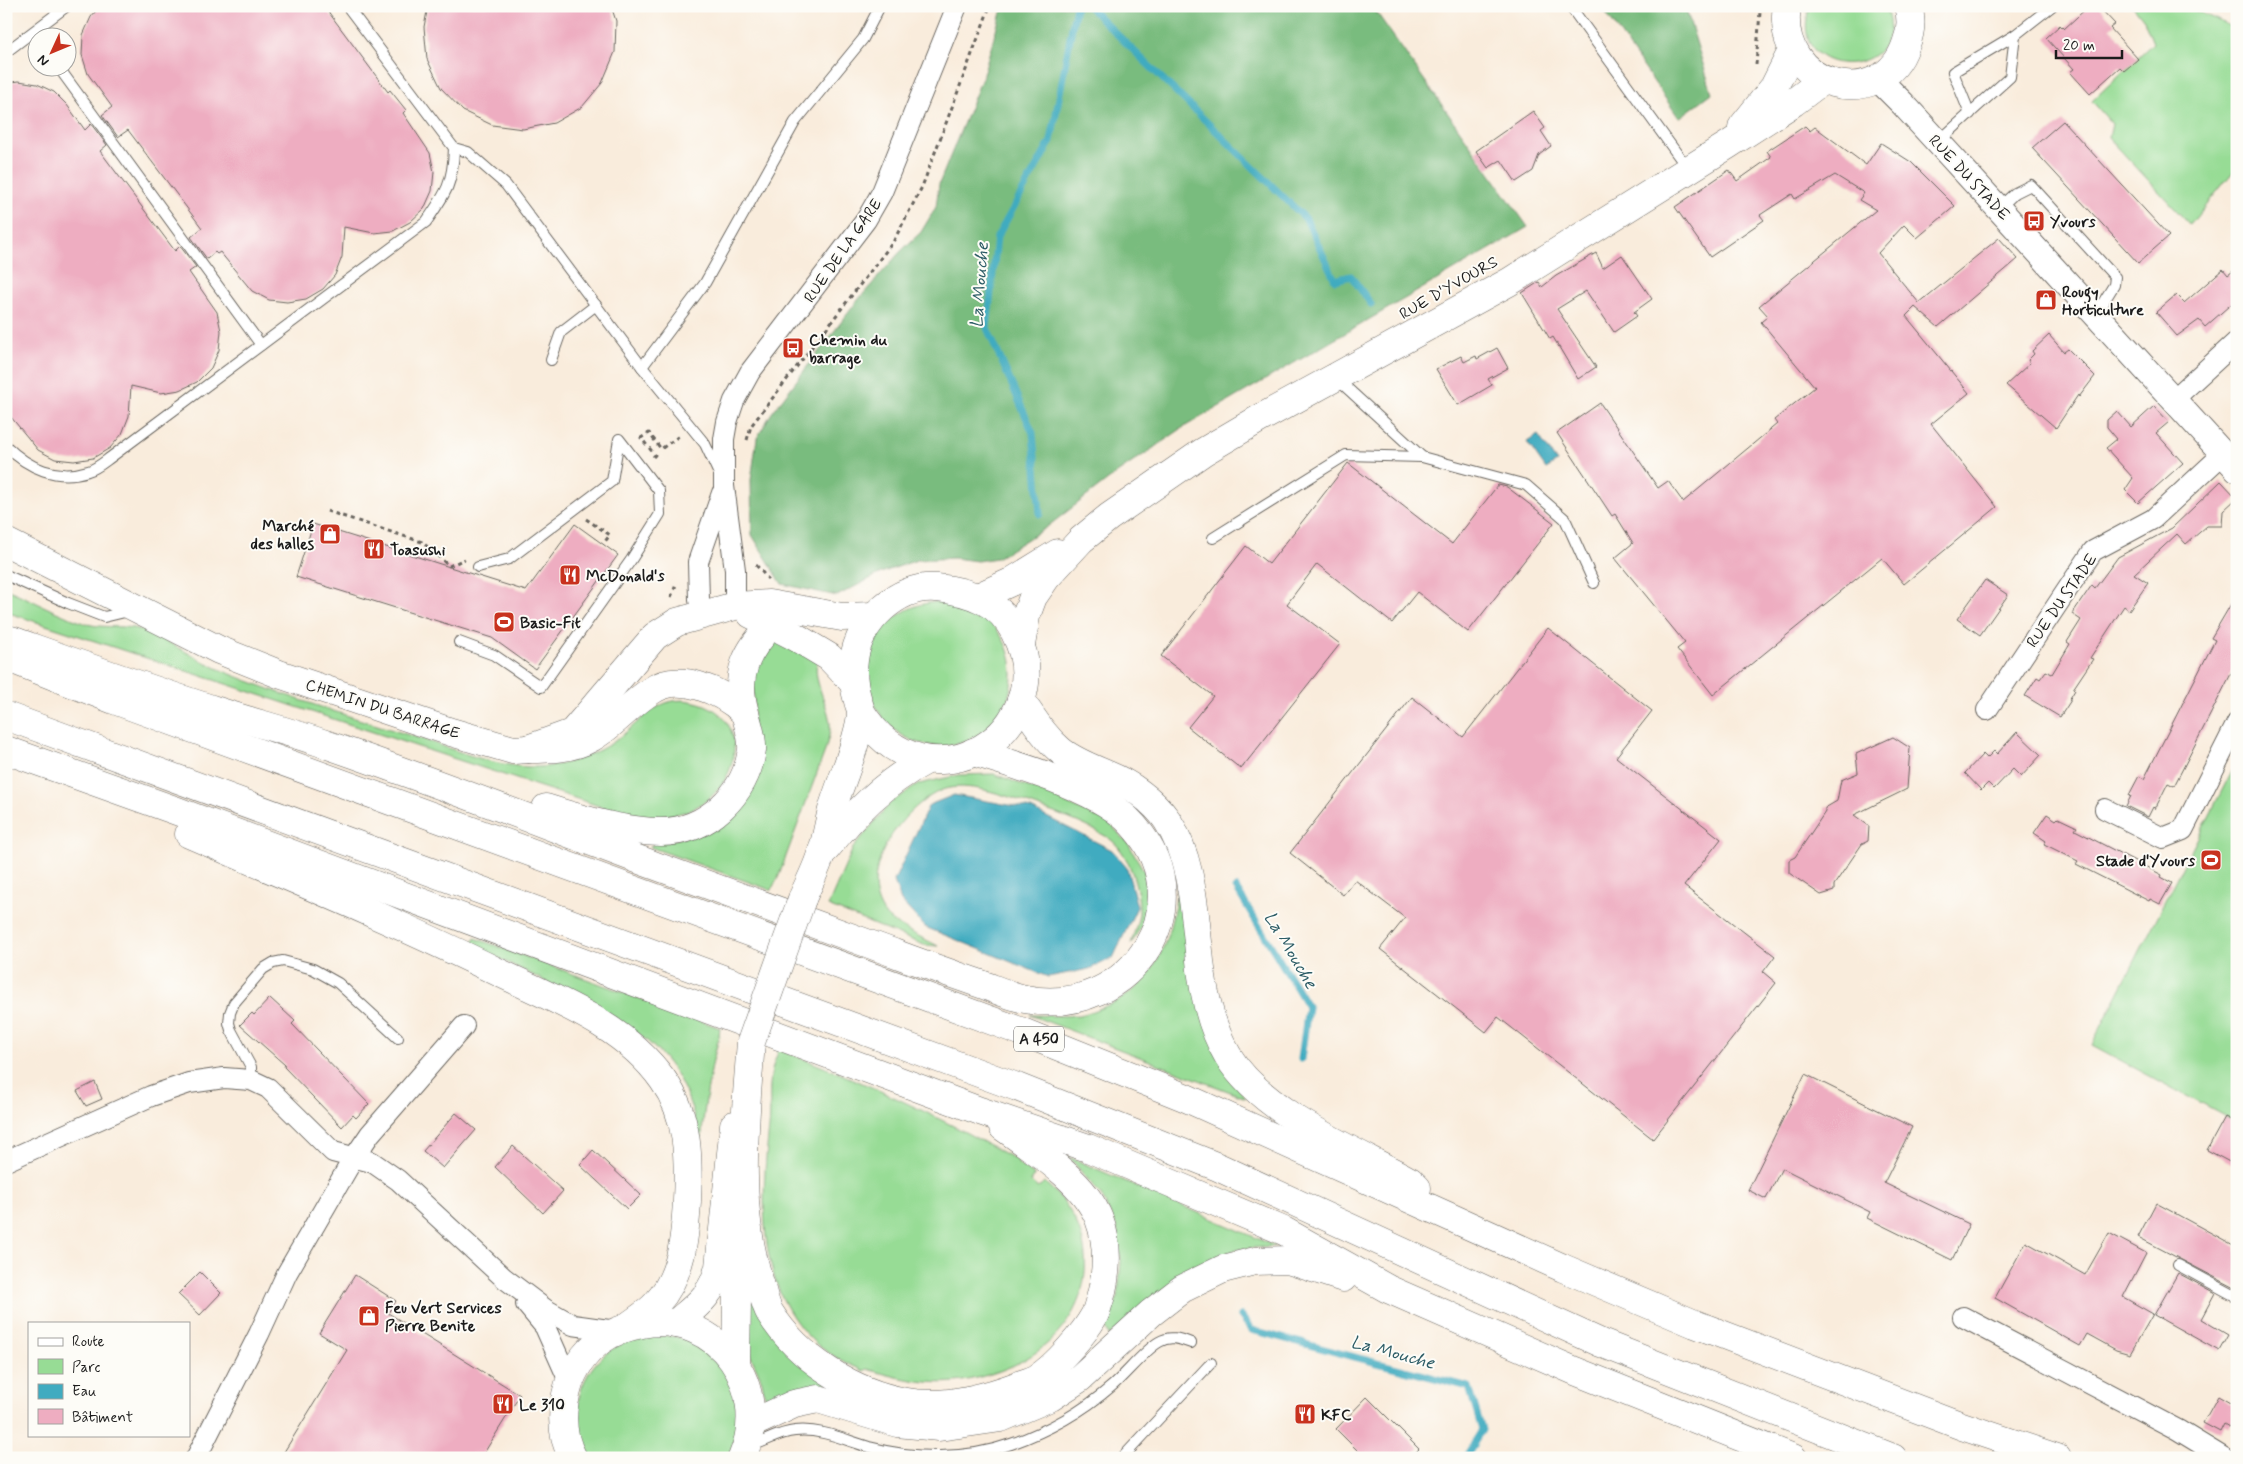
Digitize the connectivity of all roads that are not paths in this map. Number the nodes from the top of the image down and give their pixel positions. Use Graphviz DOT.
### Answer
graph roads {
  1 [pos="67,6"];
  2 [pos="348,6"];
  3 [pos="880,6"];
  4 [pos="957,6"];
  5 [pos="1570,6"];
  6 [pos="1787,6"];
  7 [pos="2052,6"];
  8 [pos="1916,12"];
  9 [pos="44,28"];
  10 [pos="2015,35"];
  11 [pos="28,40"];
  12 [pos="1792,51"];
  13 [pos="6,52"];
  14 [pos="65,78"];
  15 [pos="1877,78"];
  16 [pos="1823,80"];
  17 [pos="1970,114"];
  18 [pos="1938,142"];
  19 [pos="1728,145"];
  20 [pos="454,148"];
  21 [pos="1688,170"];
  22 [pos="1999,209"];
  23 [pos="596,305"];
  24 [pos="2096,314"];
  25 [pos="2237,341"];
  26 [pos="261,345"];
  27 [pos="551,360"];
  28 [pos="642,367"];
  29 [pos="1335,377"];
  30 [pos="2174,399"];
  31 [pos="6,446"];
  32 [pos="1422,456"];
  33 [pos="2230,461"];
  34 [pos="724,486"];
  35 [pos="1213,538"];
  36 [pos="1081,540"];
  37 [pos="6,542"];
  38 [pos="478,567"];
  39 [pos="6,575"];
  40 [pos="1594,583"];
  41 [pos="978,597"];
  42 [pos="735,606"];
  43 [pos="140,609"];
  44 [pos="797,610"];
  45 [pos="703,613"];
  46 [pos="874,616"];
  47 [pos="773,624"];
  48 [pos="6,639"];
  49 [pos="459,642"];
  50 [pos="1022,645"];
  51 [pos="6,657"];
  52 [pos="853,682"];
  53 [pos="1021,701"];
  54 [pos="1987,710"];
  55 [pos="744,712"];
  56 [pos="861,712"];
  57 [pos="6,716"];
  58 [pos="2237,723"];
  59 [pos="323,743"];
  60 [pos="528,749"];
  61 [pos="974,752"];
  62 [pos="16,754"];
  63 [pos="925,760"];
  64 [pos="2104,809"];
  65 [pos="820,856"];
  66 [pos="464,1026"];
  67 [pos="398,1038"];
  68 [pos="751,1042"];
  69 [pos="251,1080"];
  70 [pos="980,1111"];
  71 [pos="733,1139"];
  72 [pos="353,1159"];
  73 [pos="6,1161"];
  74 [pos="1445,1216"];
  75 [pos="2178,1265"];
  76 [pos="504,1278"];
  77 [pos="1388,1289"];
  78 [pos="2237,1297"];
  79 [pos="1963,1318"];
  80 [pos="675,1324"];
  81 [pos="622,1329"];
  82 [pos="1191,1344"];
  83 [pos="1211,1363"];
  84 [pos="736,1365"];
  85 [pos="570,1381"];
  86 [pos="745,1449"];
  87 [pos="196,1458"];
  88 [pos="573,1458"];
  89 [pos="1122,1458"];
  90 [pos="1793,1458"];
  91 [pos="1893,1458"];
  92 [pos="2057,1458"];
  93 [pos="2224,1458"];
  1 -- 9 [label="lane"];
  2 -- 20 [label="lane"];
  3 -- 28 [label="lane"];
  4 -- 34 [label="street, RUE DE LA GARE"];
  5 -- 21 [label="lane"];
  6 -- 12 [label="main road"];
  7 -- 10 [label="lane"];
  8 -- 15 [label="main road"];
  10 -- 17 [label="lane"];
  10 -- 17 [label="lane"];
  11 -- 13 [label="lane"];
  12 -- 16 [label="main road"];
  12 -- 19 [label="main road"];
  14 -- 26 [label="lane"];
  15 -- 16 [label="main road"];
  15 -- 18 [label="street, RUE DU STADE"];
  16 -- 19 [label="main road, RUE D'YVOURS"];
  17 -- 18 [label="lane"];
  18 -- 22 [label="street, RUE DU STADE"];
  19 -- 21 [label="main road, RUE D'YVOURS"];
  20 -- 23 [label="lane"];
  20 -- 26 [label="lane"];
  21 -- 29 [label="main road, RUE D'YVOURS"];
  22 -- 24 [label="street, RUE DU STADE"];
  22 -- 24 [label="lane"];
  23 -- 27 [label="lane"];
  23 -- 28 [label="lane"];
  24 -- 30 [label="street, RUE DU STADE"];
  25 -- 30 [label="street"];
  26 -- 31 [label="lane"];
  28 -- 34 [label="lane"];
  29 -- 32 [label="lane"];
  29 -- 36 [label="main road, RUE D'YVOURS"];
  30 -- 33 [label="street, RUE DU STADE"];
  32 -- 35 [label="lane"];
  32 -- 40 [label="lane"];
  33 -- 54 [label="street, RUE DU STADE"];
  34 -- 42 [label="street, RUE DE LA GARE"];
  34 -- 45 [label="street, RUE DE LA GARE"];
  36 -- 41 [label="main road"];
  36 -- 50 [label="main road"];
  37 -- 43 [label="main road, CHEMIN DU BARRAGE"];
  38 -- 49 [label="lane"];
  39 -- 43 [label="lane"];
  41 -- 46 [label="main road"];
  41 -- 50 [label="main road"];
  42 -- 44 [label="main road, CHEMIN DU BARRAGE"];
  42 -- 45 [label="main road, CHEMIN DU BARRAGE"];
  42 -- 47 [label="main road"];
  43 -- 60 [label="main road, CHEMIN DU BARRAGE"];
  44 -- 46 [label="main road, CHEMIN DU BARRAGE"];
  44 -- 47 [label="main road"];
  45 -- 60 [label="main road, CHEMIN DU BARRAGE"];
  46 -- 52 [label="main road"];
  47 -- 52 [label="main road"];
  47 -- 55 [label="main road"];
  48 -- 59 [label="main road"];
  50 -- 53 [label="main road"];
  51 -- 74 [label="main road, A 450"];
  52 -- 56 [label="main road"];
  53 -- 61 [label="main road"];
  53 -- 74 [label="main road"];
  55 -- 59 [label="main road"];
  55 -- 60 [label="main road"];
  56 -- 63 [label="main road"];
  56 -- 65 [label="main road"];
  57 -- 91 [label="main road"];
  58 -- 64 [label="street"];
  59 -- 61 [label="main road"];
  61 -- 63 [label="main road"];
  62 -- 70 [label="main road"];
  62 -- 81 [label="main road"];
  63 -- 65 [label="main road"];
  65 -- 68 [label="main road, bridge"];
  66 -- 72 [label="street"];
  67 -- 69 [label="lane"];
  68 -- 70 [label="main road"];
  68 -- 71 [label="main road"];
  69 -- 72 [label="street"];
  69 -- 73 [label="street"];
  70 -- 77 [label="main road"];
  71 -- 80 [label="main road"];
  71 -- 84 [label="main road"];
  72 -- 76 [label="street"];
  72 -- 87 [label="street"];
  74 -- 92 [label="main road, A 450"];
  75 -- 78 [label="lane"];
  76 -- 81 [label="street"];
  76 -- 85 [label="street"];
  77 -- 86 [label="main road"];
  77 -- 90 [label="main road"];
  79 -- 93 [label="street"];
  80 -- 81 [label="main road"];
  80 -- 84 [label="main road"];
  81 -- 85 [label="main road"];
  82 -- 86 [label="lane"];
  83 -- 89 [label="lane"];
  84 -- 86 [label="main road"];
  85 -- 88 [label="main road"];
}
